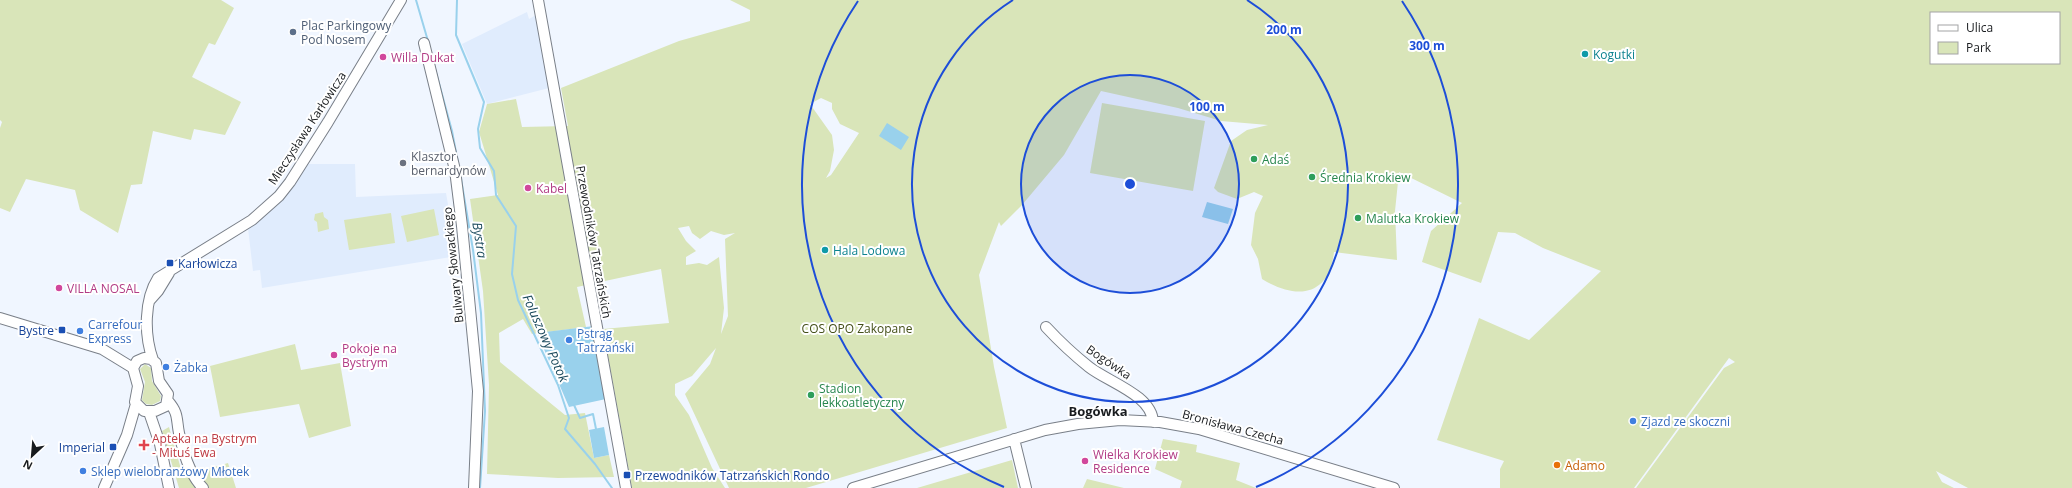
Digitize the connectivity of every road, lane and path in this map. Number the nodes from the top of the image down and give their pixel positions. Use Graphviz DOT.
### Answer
graph roads {
  1 [pos="401,0"];
  2 [pos="538,0"];
  3 [pos="424,44"];
  4 [pos="0,318"];
  5 [pos="1046,327"];
  6 [pos="142,361"];
  7 [pos="136,404"];
  8 [pos="156,409"];
  9 [pos="1153,422"];
  10 [pos="129,428"];
  11 [pos="1014,439"];
  12 [pos="104,488"];
  13 [pos="169,488"];
  14 [pos="203,488"];
  15 [pos="474,488"];
  16 [pos="626,488"];
  17 [pos="853,488"];
  18 [pos="1026,488"];
  19 [pos="1394,488"];
  1 -- 6 [label="street, Mieczysława Karłowicza"];
  2 -- 16 [label="street, Przewodników Tatrzańskich"];
  3 -- 15 [label="street, Bulwary Słowackiego"];
  4 -- 6 [label="street"];
  5 -- 9 [label="street, Bogówka"];
  6 -- 7 [label="street"];
  6 -- 8 [label="street"];
  7 -- 8 [label="street"];
  7 -- 10 [label="street"];
  8 -- 10 [label="street"];
  8 -- 13 [label="street"];
  8 -- 14 [label="street"];
  9 -- 11 [label="street, Bronisława Czecha"];
  9 -- 19 [label="street, Bronisława Czecha"];
  10 -- 12 [label="street"];
  11 -- 17 [label="street, Bronisława Czecha"];
  11 -- 18 [label="street"];
}
